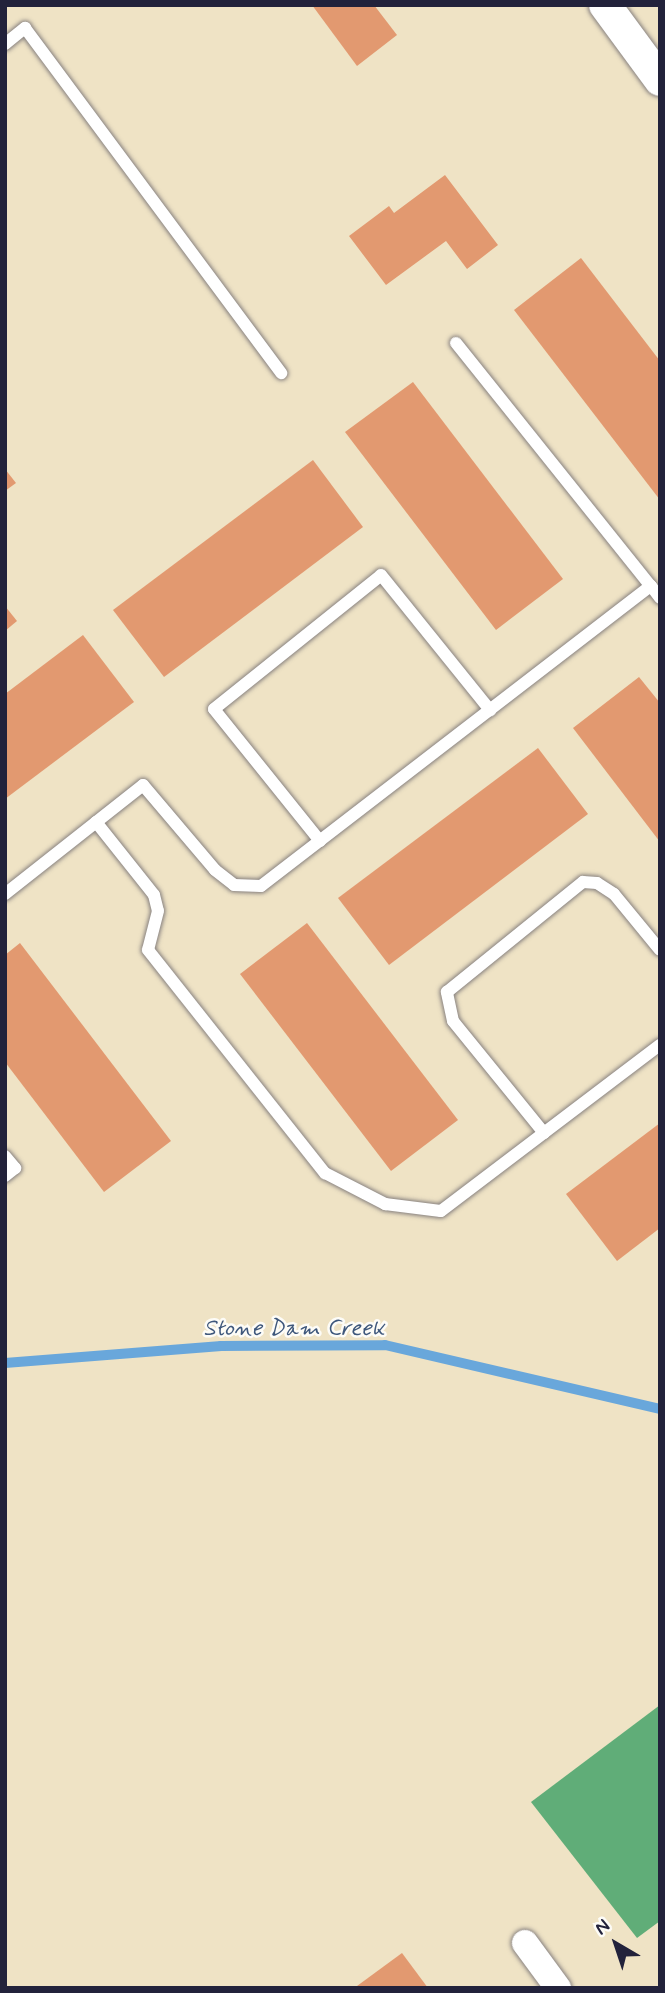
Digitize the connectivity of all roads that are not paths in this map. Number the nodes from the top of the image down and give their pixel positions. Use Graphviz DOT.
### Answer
graph roads {
  1 [pos="605,5"];
  2 [pos="5,44"];
  3 [pos="660,80"];
  4 [pos="456,343"];
  5 [pos="281,373"];
  6 [pos="651,586"];
  7 [pos="660,598"];
  8 [pos="490,710"];
  9 [pos="96,822"];
  10 [pos="320,841"];
  11 [pos="5,894"];
  12 [pos="660,950"];
  13 [pos="660,1045"];
  14 [pos="544,1133"];
  15 [pos="5,1156"];
  16 [pos="5,1176"];
  17 [pos="525,1943"];
  18 [pos="558,1988"];
  1 -- 3 [label="street"];
  2 -- 5 [label="lane"];
  4 -- 6 [label="lane"];
  6 -- 7 [label="lane"];
  6 -- 8 [label="lane"];
  8 -- 10 [label="lane"];
  8 -- 10 [label="lane"];
  9 -- 10 [label="lane"];
  9 -- 11 [label="lane"];
  9 -- 14 [label="lane"];
  12 -- 14 [label="lane"];
  13 -- 14 [label="lane"];
  15 -- 16 [label="lane"];
  17 -- 18 [label="street"];
}
